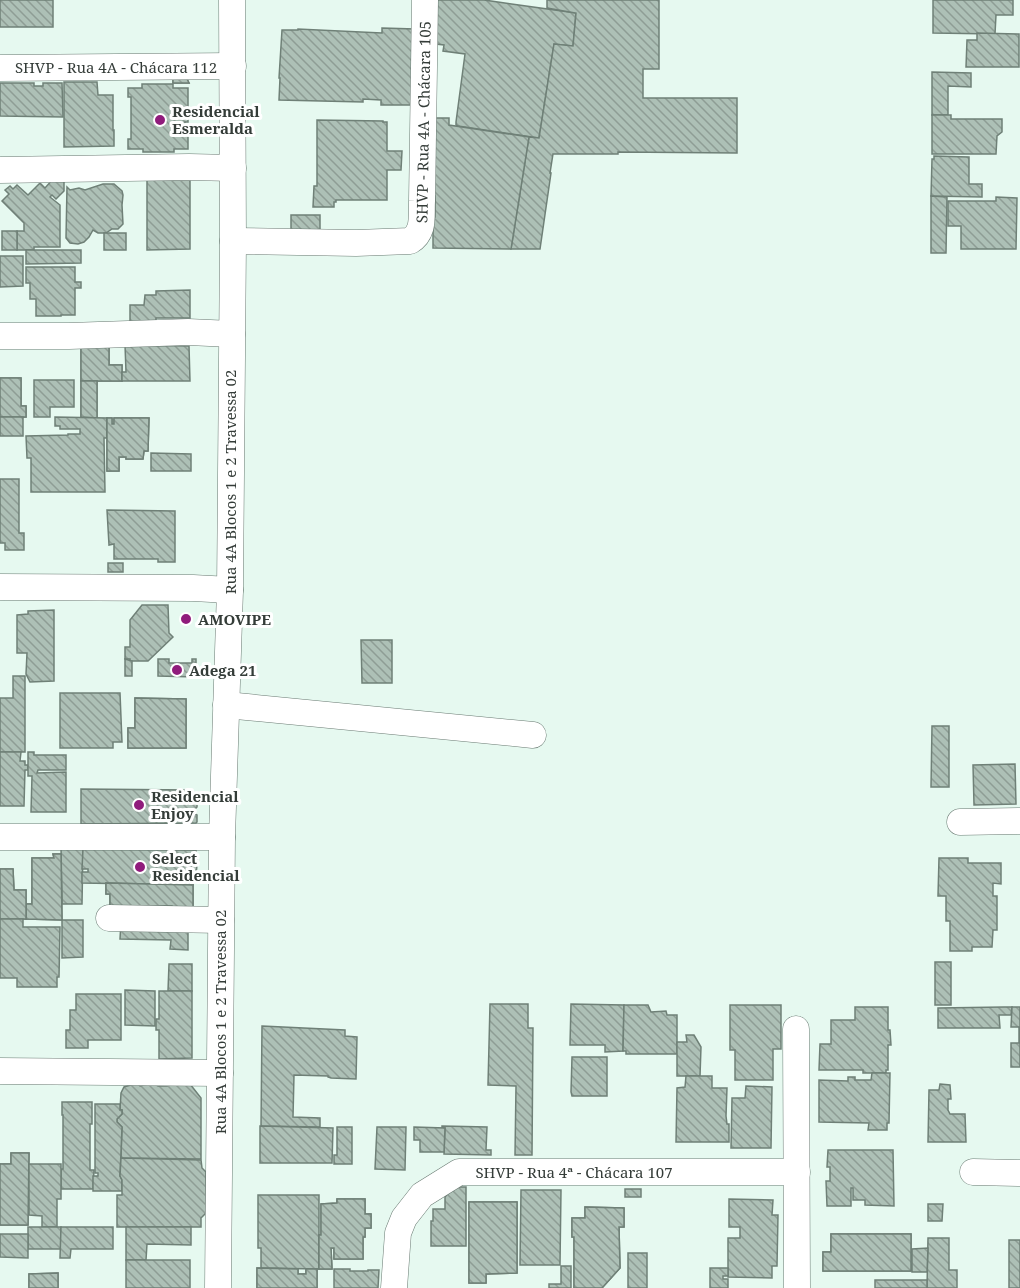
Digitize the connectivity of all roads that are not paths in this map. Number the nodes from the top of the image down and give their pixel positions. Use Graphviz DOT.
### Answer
graph roads {
  1 [pos="232,0"];
  2 [pos="425,0"];
  3 [pos="233,66"];
  4 [pos="0,68"];
  5 [pos="233,168"];
  6 [pos="0,170"];
  7 [pos="233,241"];
  8 [pos="232,334"];
  9 [pos="0,336"];
  10 [pos="0,587"];
  11 [pos="230,590"];
  12 [pos="226,705"];
  13 [pos="533,735"];
  14 [pos="1020,821"];
  15 [pos="960,822"];
  16 [pos="0,837"];
  17 [pos="222,837"];
  18 [pos="110,918"];
  19 [pos="221,920"];
  20 [pos="796,1029"];
  21 [pos="0,1071"];
  22 [pos="220,1073"];
  23 [pos="797,1172"];
  24 [pos="973,1172"];
  25 [pos="1020,1173"];
  26 [pos="218,1288"];
  27 [pos="394,1288"];
  28 [pos="797,1288"];
  1 -- 3 [label="street, Rua 4A Blocos 1 e 2 Travessa 02"];
  2 -- 7 [label="street, SHVP - Rua 4A - Chácara 105"];
  3 -- 4 [label="street, SHVP - Rua 4A - Chácara 112"];
  3 -- 5 [label="street, Rua 4A Blocos 1 e 2 Travessa 02"];
  5 -- 6 [label="street"];
  5 -- 7 [label="street, Rua 4A Blocos 1 e 2 Travessa 02"];
  7 -- 8 [label="street, Rua 4A Blocos 1 e 2 Travessa 02"];
  8 -- 9 [label="street"];
  8 -- 11 [label="street, Rua 4A Blocos 1 e 2 Travessa 02"];
  10 -- 11 [label="street"];
  11 -- 12 [label="street, Rua 4A Blocos 1 e 2 Travessa 02"];
  12 -- 13 [label="street"];
  12 -- 17 [label="street, Rua 4A Blocos 1 e 2 Travessa 02"];
  14 -- 15 [label="street"];
  16 -- 17 [label="street"];
  17 -- 19 [label="street, Rua 4A Blocos 1 e 2 Travessa 02"];
  18 -- 19 [label="street"];
  19 -- 22 [label="street, Rua 4A Blocos 1 e 2 Travessa 02"];
  20 -- 23 [label="street"];
  21 -- 22 [label="street"];
  22 -- 26 [label="street, Rua 4A Blocos 1 e 2 Travessa 02"];
  23 -- 27 [label="street, SHVP - Rua 4ª - Chácara 107"];
  23 -- 28 [label="street"];
  24 -- 25 [label="street"];
}
